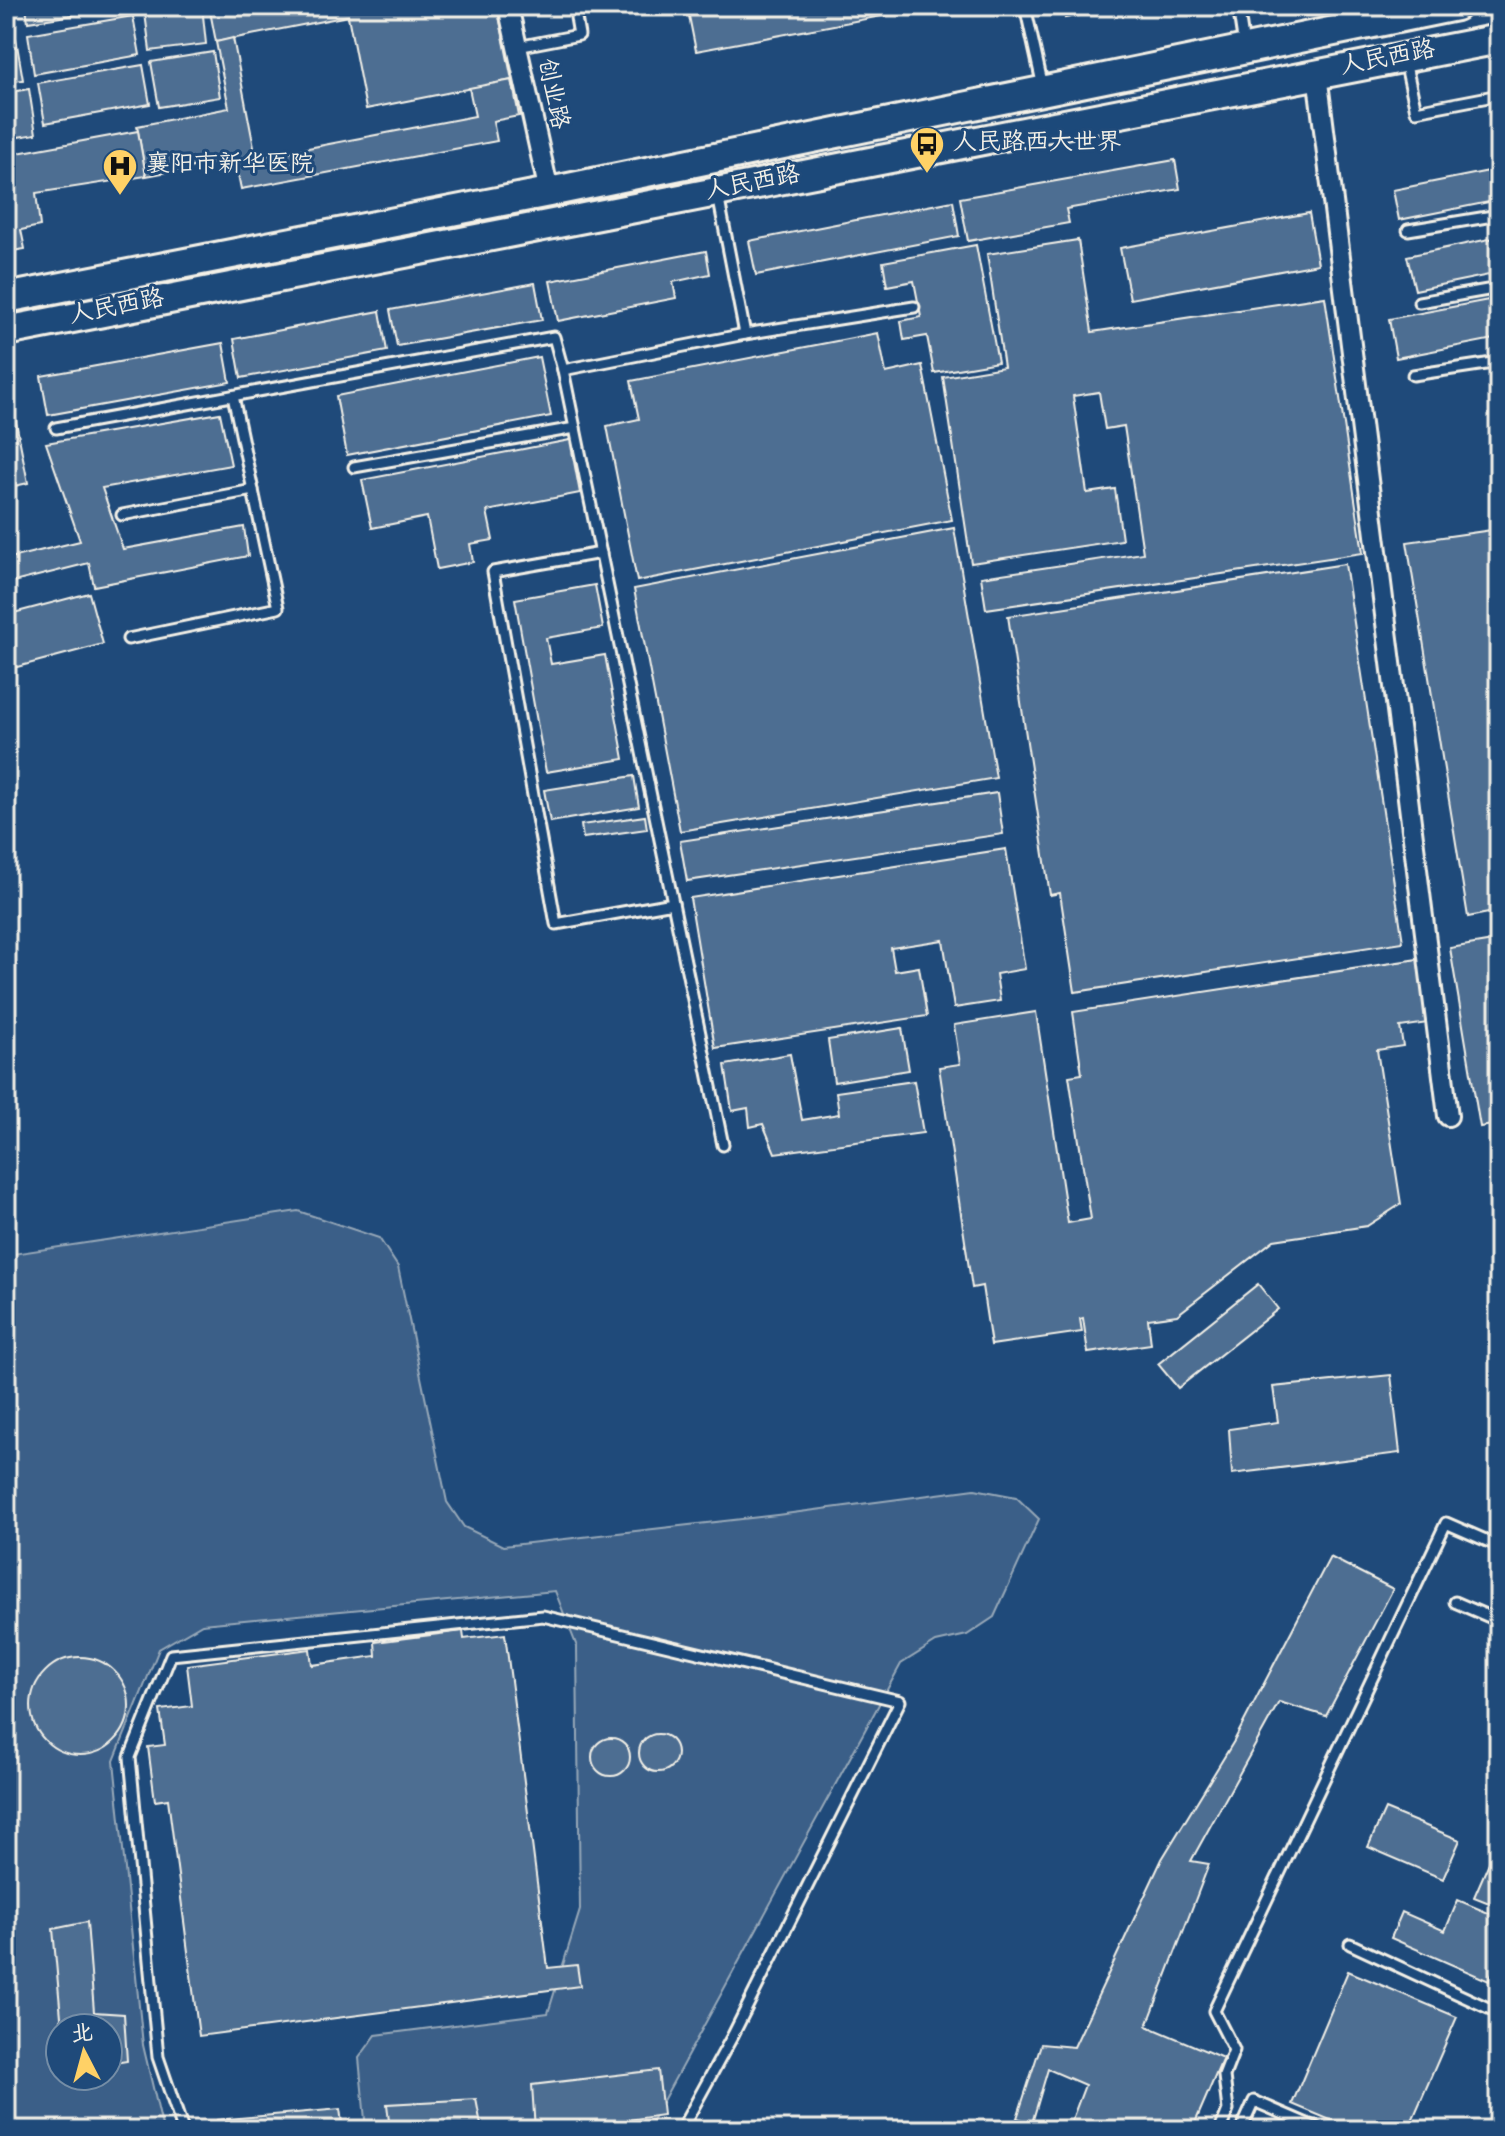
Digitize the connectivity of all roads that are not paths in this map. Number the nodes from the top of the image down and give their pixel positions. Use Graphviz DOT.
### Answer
graph roads {
  1 [pos="508,6"];
  2 [pos="574,6"];
  3 [pos="1025,6"];
  4 [pos="1238,6"];
  5 [pos="1456,6"];
  6 [pos="1499,39"];
  7 [pos="517,47"];
  8 [pos="1245,49"];
  9 [pos="1405,57"];
  10 [pos="1317,74"];
  11 [pos="1043,91"];
  12 [pos="1499,95"];
  13 [pos="549,192"];
  14 [pos="717,192"];
  15 [pos="1499,215"];
  16 [pos="1408,230"];
  17 [pos="1499,288"];
  18 [pos="6,298"];
  19 [pos="1419,302"];
  20 [pos="914,307"];
  21 [pos="6,331"];
  22 [pos="745,334"];
  23 [pos="1499,362"];
  24 [pos="563,370"];
  25 [pos="1413,375"];
  26 [pos="233,396"];
  27 [pos="56,428"];
  28 [pos="575,428"];
  29 [pos="354,467"];
  30 [pos="253,490"];
  31 [pos="122,515"];
  32 [pos="601,553"];
  33 [pos="128,639"];
  34 [pos="673,903"];
  35 [pos="1448,1116"];
  36 [pos="723,1145"];
  37 [pos="1499,1546"];
  38 [pos="1455,1602"];
  39 [pos="1499,1621"];
  40 [pos="1350,1944"];
  41 [pos="1499,2013"];
  42 [pos="183,2130"];
  43 [pos="681,2130"];
  44 [pos="1220,2130"];
  45 [pos="1241,2130"];
  46 [pos="1321,2130"];
  1 -- 7 [label="street, 创业路"];
  2 -- 7 [label="lane"];
  3 -- 11 [label="lane"];
  4 -- 8 [label="lane"];
  5 -- 8 [label="main road, 人民西路"];
  6 -- 9 [label="main road, 人民西路"];
  7 -- 13 [label="street, 创业路"];
  8 -- 11 [label="main road, 人民西路"];
  9 -- 10 [label="main road, 人民西路"];
  9 -- 12 [label="lane"];
  10 -- 14 [label="main road, 人民西路"];
  10 -- 35 [label="street"];
  11 -- 13 [label="main road, 人民西路"];
  13 -- 18 [label="main road, 人民西路"];
  14 -- 21 [label="main road, 人民西路"];
  14 -- 22 [label="lane"];
  15 -- 16 [label="lane"];
  17 -- 19 [label="lane"];
  20 -- 22 [label="lane"];
  22 -- 24 [label="lane"];
  23 -- 25 [label="lane"];
  24 -- 26 [label="lane"];
  24 -- 28 [label="lane"];
  26 -- 27 [label="lane"];
  26 -- 30 [label="lane"];
  28 -- 29 [label="lane"];
  28 -- 32 [label="lane"];
  30 -- 31 [label="lane"];
  30 -- 33 [label="lane"];
  32 -- 34 [label="lane"];
  32 -- 34 [label="lane"];
  34 -- 36 [label="lane"];
  37 -- 44 [label="lane"];
  38 -- 39 [label="lane"];
  40 -- 41 [label="lane"];
  42 -- 43 [label="lane"];
  45 -- 46 [label="lane"];
}
